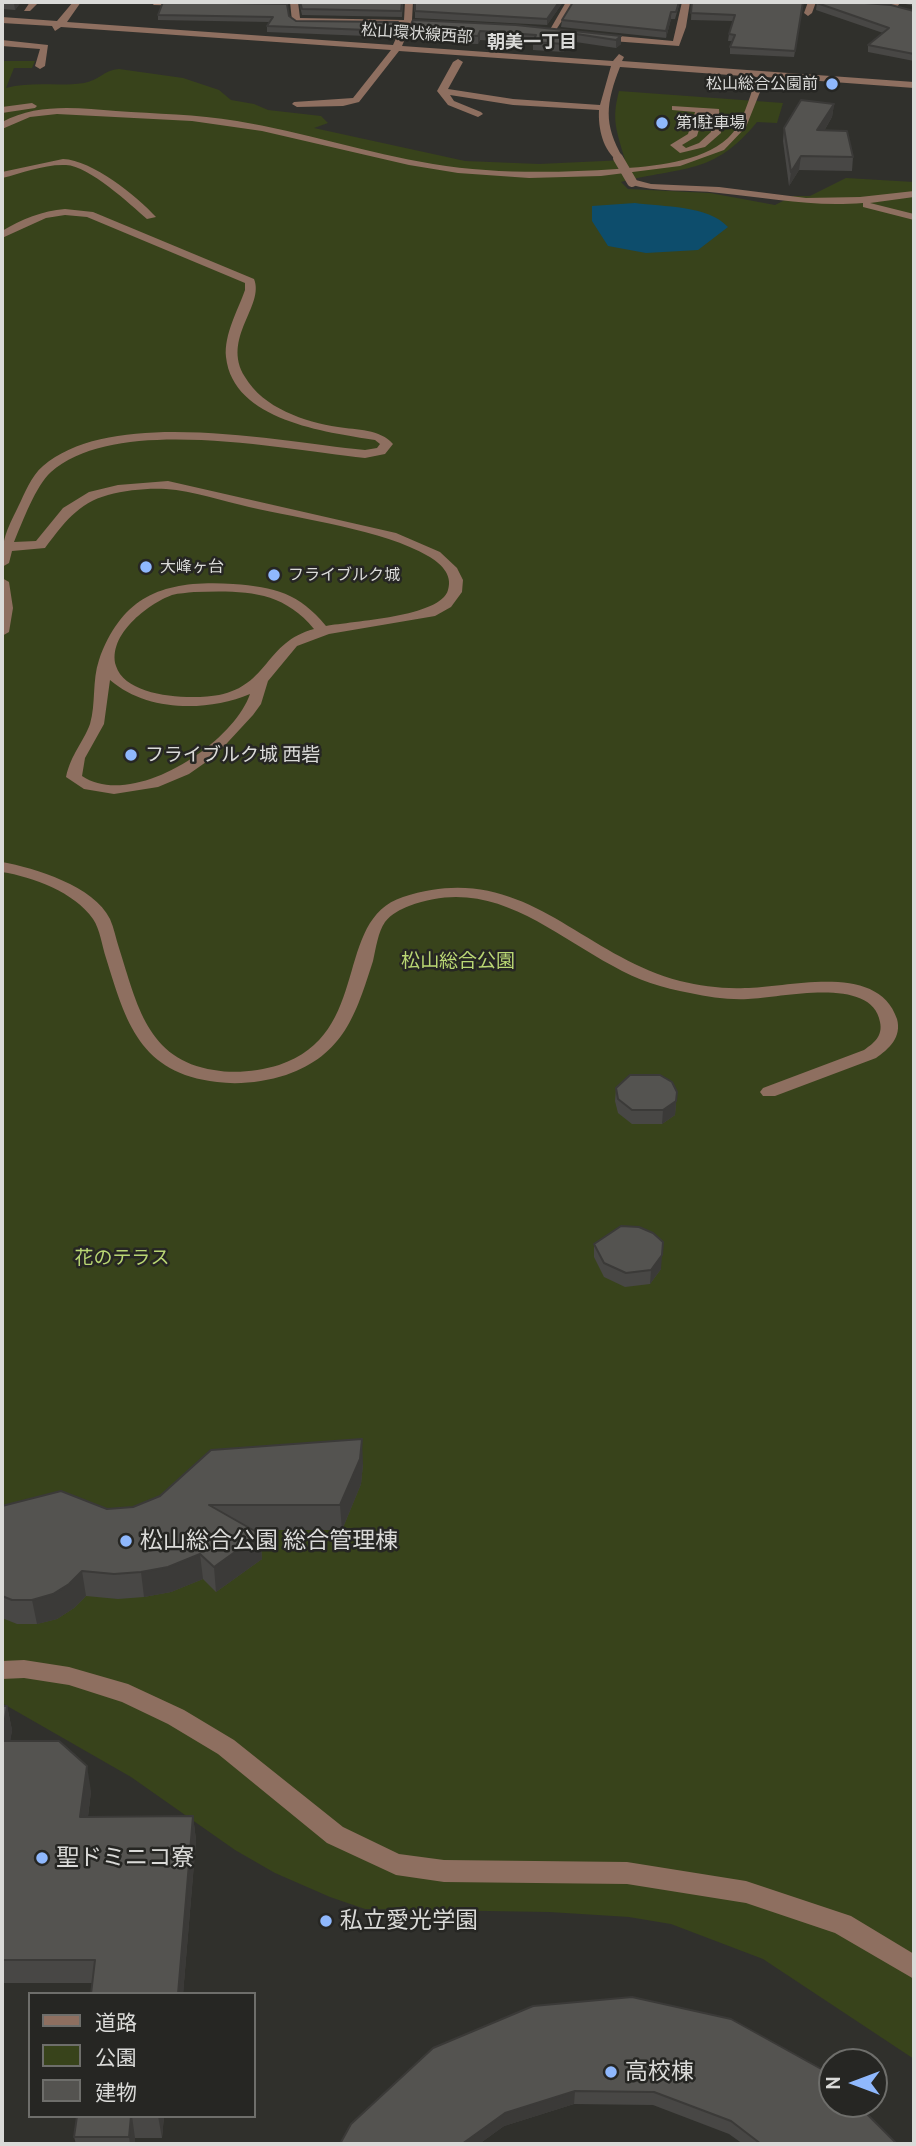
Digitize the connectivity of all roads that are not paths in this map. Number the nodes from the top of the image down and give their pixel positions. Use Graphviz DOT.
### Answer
graph roads {
  1 [pos="35,2"];
  2 [pos="77,2"];
  3 [pos="154,2"];
  4 [pos="187,2"];
  5 [pos="409,2"];
  6 [pos="570,2"];
  7 [pos="686,2"];
  8 [pos="812,2"];
  9 [pos="214,3"];
  10 [pos="294,3"];
  11 [pos="281,4"];
  12 [pos="879,5"];
  13 [pos="897,5"];
  14 [pos="27,9"];
  15 [pos="808,13"];
  16 [pos="882,19"];
  17 [pos="2,20"];
  18 [pos="408,21"];
  19 [pos="61,23"];
  20 [pos="447,24"];
  21 [pos="2,29"];
  22 [pos="538,30"];
  23 [pos="551,31"];
  24 [pos="50,32"];
  25 [pos="563,33"];
  26 [pos="588,36"];
  27 [pos="626,41"];
  28 [pos="2,43"];
  29 [pos="394,53"];
  30 [pos="458,62"];
  31 [pos="40,66"];
  32 [pos="614,69"];
  33 [pos="761,79"];
  34 [pos="914,85"];
  35 [pos="442,91"];
  36 [pos="914,94"];
  37 [pos="296,103"];
  38 [pos="605,108"];
  39 [pos="675,108"];
  40 [pos="2,110"];
  41 [pos="700,110"];
  42 [pos="478,114"];
  43 [pos="2,126"];
  44 [pos="683,151"];
  45 [pos="2,175"];
  46 [pos="914,194"];
  47 [pos="859,202"];
  48 [pos="151,217"];
  49 [pos="914,217"];
  50 [pos="2,235"];
  51 [pos="4,547"];
  52 [pos="2,563"];
  53 [pos="2,582"];
  54 [pos="2,632"];
  55 [pos="323,632"];
  56 [pos="107,656"];
  57 [pos="261,681"];
  58 [pos="2,867"];
  59 [pos="769,1092"];
  60 [pos="2,1670"];
  61 [pos="914,1967"];
  1 -- 14 [label="street"];
  2 -- 19 [label="street"];
  3 -- 4 [label="street"];
  4 -- 9 [label="street"];
  5 -- 18 [label="street"];
  6 -- 23 [label="street"];
  7 -- 27 [label="street"];
  8 -- 15 [label="street"];
  10 -- 11 [label="street"];
  10 -- 18 [label="street"];
  12 -- 13 [label="street"];
  13 -- 16 [label="street"];
  17 -- 19 [label="street, 松山環状線西部"];
  18 -- 20 [label="street"];
  18 -- 29 [label="street"];
  19 -- 24 [label="street"];
  19 -- 29 [label="street, 松山環状線西部"];
  21 -- 24 [label="street, 松山環状線西部"];
  22 -- 23 [label="street"];
  23 -- 25 [label="street"];
  24 -- 29 [label="street, 松山環状線西部"];
  26 -- 27 [label="street"];
  27 -- 32 [label="street"];
  28 -- 31 [label="street"];
  29 -- 30 [label="street, 松山環状線西部"];
  29 -- 32 [label="street, 松山環状線西部"];
  29 -- 37 [label="street"];
  30 -- 32 [label="street, 松山環状線西部"];
  30 -- 35 [label="street"];
  32 -- 33 [label="street, 松山環状線西部"];
  32 -- 38 [label="street"];
  33 -- 34 [label="street, 松山環状線西部"];
  33 -- 36 [label="street, 松山環状線西部"];
  33 -- 43 [label="street"];
  35 -- 38 [label="street"];
  35 -- 42 [label="street"];
  38 -- 47 [label="street, bridge"];
  39 -- 41 [label="street"];
  40 -- 44 [label="street"];
  41 -- 44 [label="street"];
  41 -- 44 [label="street"];
  45 -- 48 [label="street"];
  46 -- 47 [label="street"];
  47 -- 49 [label="street"];
  50 -- 51 [label="street"];
  51 -- 52 [label="street"];
  51 -- 55 [label="street"];
  53 -- 54 [label="street"];
  55 -- 56 [label="street"];
  55 -- 57 [label="street"];
  56 -- 57 [label="street"];
  56 -- 57 [label="street"];
  58 -- 59 [label="street"];
  60 -- 61 [label="street"];
}
